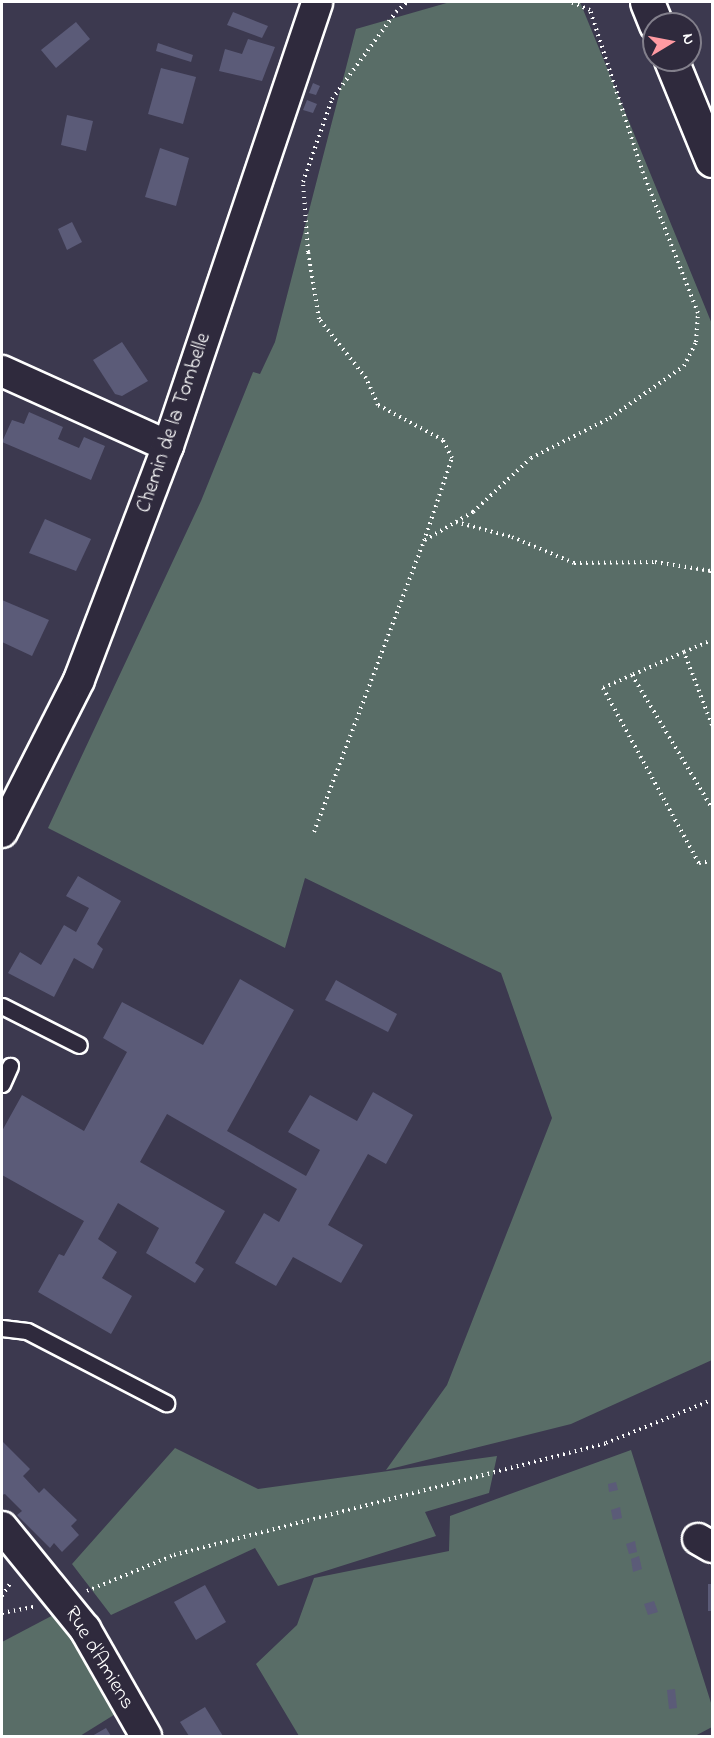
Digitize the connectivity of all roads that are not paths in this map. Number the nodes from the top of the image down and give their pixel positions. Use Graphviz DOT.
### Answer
graph roads {
  1 [pos="317,2"];
  2 [pos="676,72"];
  3 [pos="712,160"];
  4 [pos="2,371"];
  5 [pos="168,446"];
  6 [pos="2,832"];
  7 [pos="2,1006"];
  8 [pos="79,1045"];
  9 [pos="10,1066"];
  10 [pos="2,1084"];
  11 [pos="2,1328"];
  12 [pos="166,1403"];
  13 [pos="8,1542"];
  14 [pos="146,1737"];
  1 -- 5 [label="street, Chemin de la Tombelle"];
  2 -- 3 [label="street"];
  4 -- 5 [label="street"];
  5 -- 6 [label="street, Chemin de la Tombelle"];
  7 -- 8 [label="lane"];
  9 -- 10 [label="lane"];
  11 -- 12 [label="lane"];
  13 -- 14 [label="street, Rue d'Amiens"];
}
